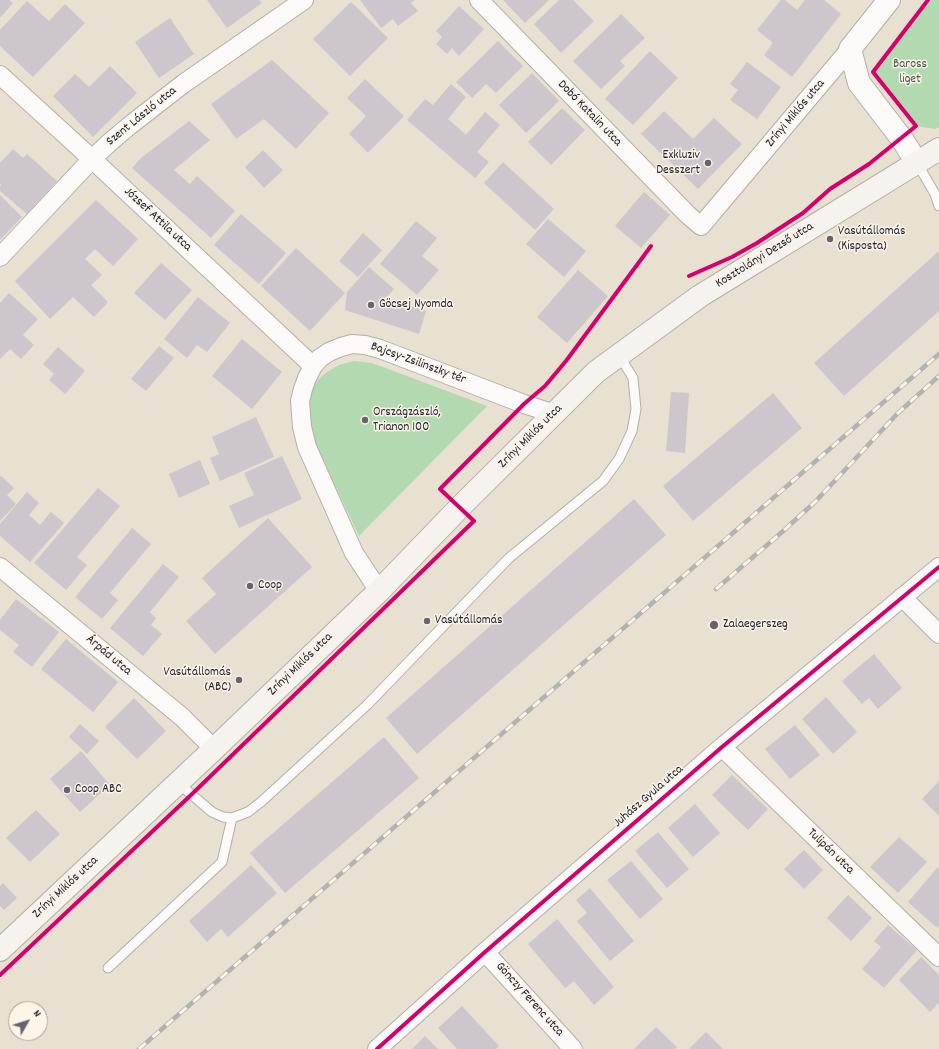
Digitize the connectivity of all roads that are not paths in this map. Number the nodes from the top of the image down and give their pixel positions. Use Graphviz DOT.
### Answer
graph roads {
  1 [pos="304,0"];
  2 [pos="479,0"];
  3 [pos="889,0"];
  4 [pos="850,49"];
  5 [pos="0,75"];
  6 [pos="939,149"];
  7 [pos="92,159"];
  8 [pos="917,163"];
  9 [pos="939,206"];
  10 [pos="701,226"];
  11 [pos="0,257"];
  12 [pos="619,355"];
  13 [pos="313,366"];
  14 [pos="596,372"];
  15 [pos="555,414"];
  16 [pos="0,567"];
  17 [pos="939,567"];
  18 [pos="379,591"];
  19 [pos="902,597"];
  20 [pos="939,634"];
  21 [pos="722,747"];
  22 [pos="214,749"];
  23 [pos="178,783"];
  24 [pos="232,818"];
  25 [pos="0,950"];
  26 [pos="485,952"];
  27 [pos="939,957"];
  28 [pos="108,968"];
  29 [pos="377,1049"];
  30 [pos="573,1049"];
  1 -- 7 [label="street, Szent László utca"];
  2 -- 10 [label="street, Dobó Katalin utca"];
  3 -- 4 [label="street, Zrínyi Miklós utca"];
  4 -- 8 [label="street"];
  4 -- 10 [label="street, Zrínyi Miklós utca"];
  5 -- 7 [label="street, József Attila utca"];
  6 -- 8 [label="main road, Kosztolányi Dezső utca"];
  7 -- 11 [label="street, Szent László utca"];
  7 -- 13 [label="street, József Attila utca"];
  8 -- 9 [label="lane"];
  8 -- 12 [label="main road, Kosztolányi Dezső utca"];
  12 -- 14 [label="main road, Kosztolányi Dezső utca"];
  12 -- 24 [label="lane"];
  13 -- 15 [label="street, Bajcsy-Zsilinszky tér"];
  13 -- 18 [label="street, Bajcsy-Zsilinszky tér"];
  14 -- 15 [label="main road, Zrínyi Miklós utca"];
  15 -- 18 [label="main road, Zrínyi Miklós utca"];
  16 -- 22 [label="street, Árpád utca"];
  17 -- 19 [label="street, Juhász Gyula utca"];
  18 -- 22 [label="main road, Zrínyi Miklós utca"];
  19 -- 20 [label="street"];
  19 -- 21 [label="street, Juhász Gyula utca"];
  21 -- 26 [label="street, Juhász Gyula utca"];
  21 -- 27 [label="street, Tulipán utca"];
  22 -- 23 [label="main road, Zrínyi Miklós utca"];
  23 -- 24 [label="lane"];
  23 -- 25 [label="main road, Zrínyi Miklós utca"];
  24 -- 28 [label="lane"];
  26 -- 29 [label="street, Juhász Gyula utca"];
  26 -- 30 [label="street, Gönczy Ferenc utca"];
}
